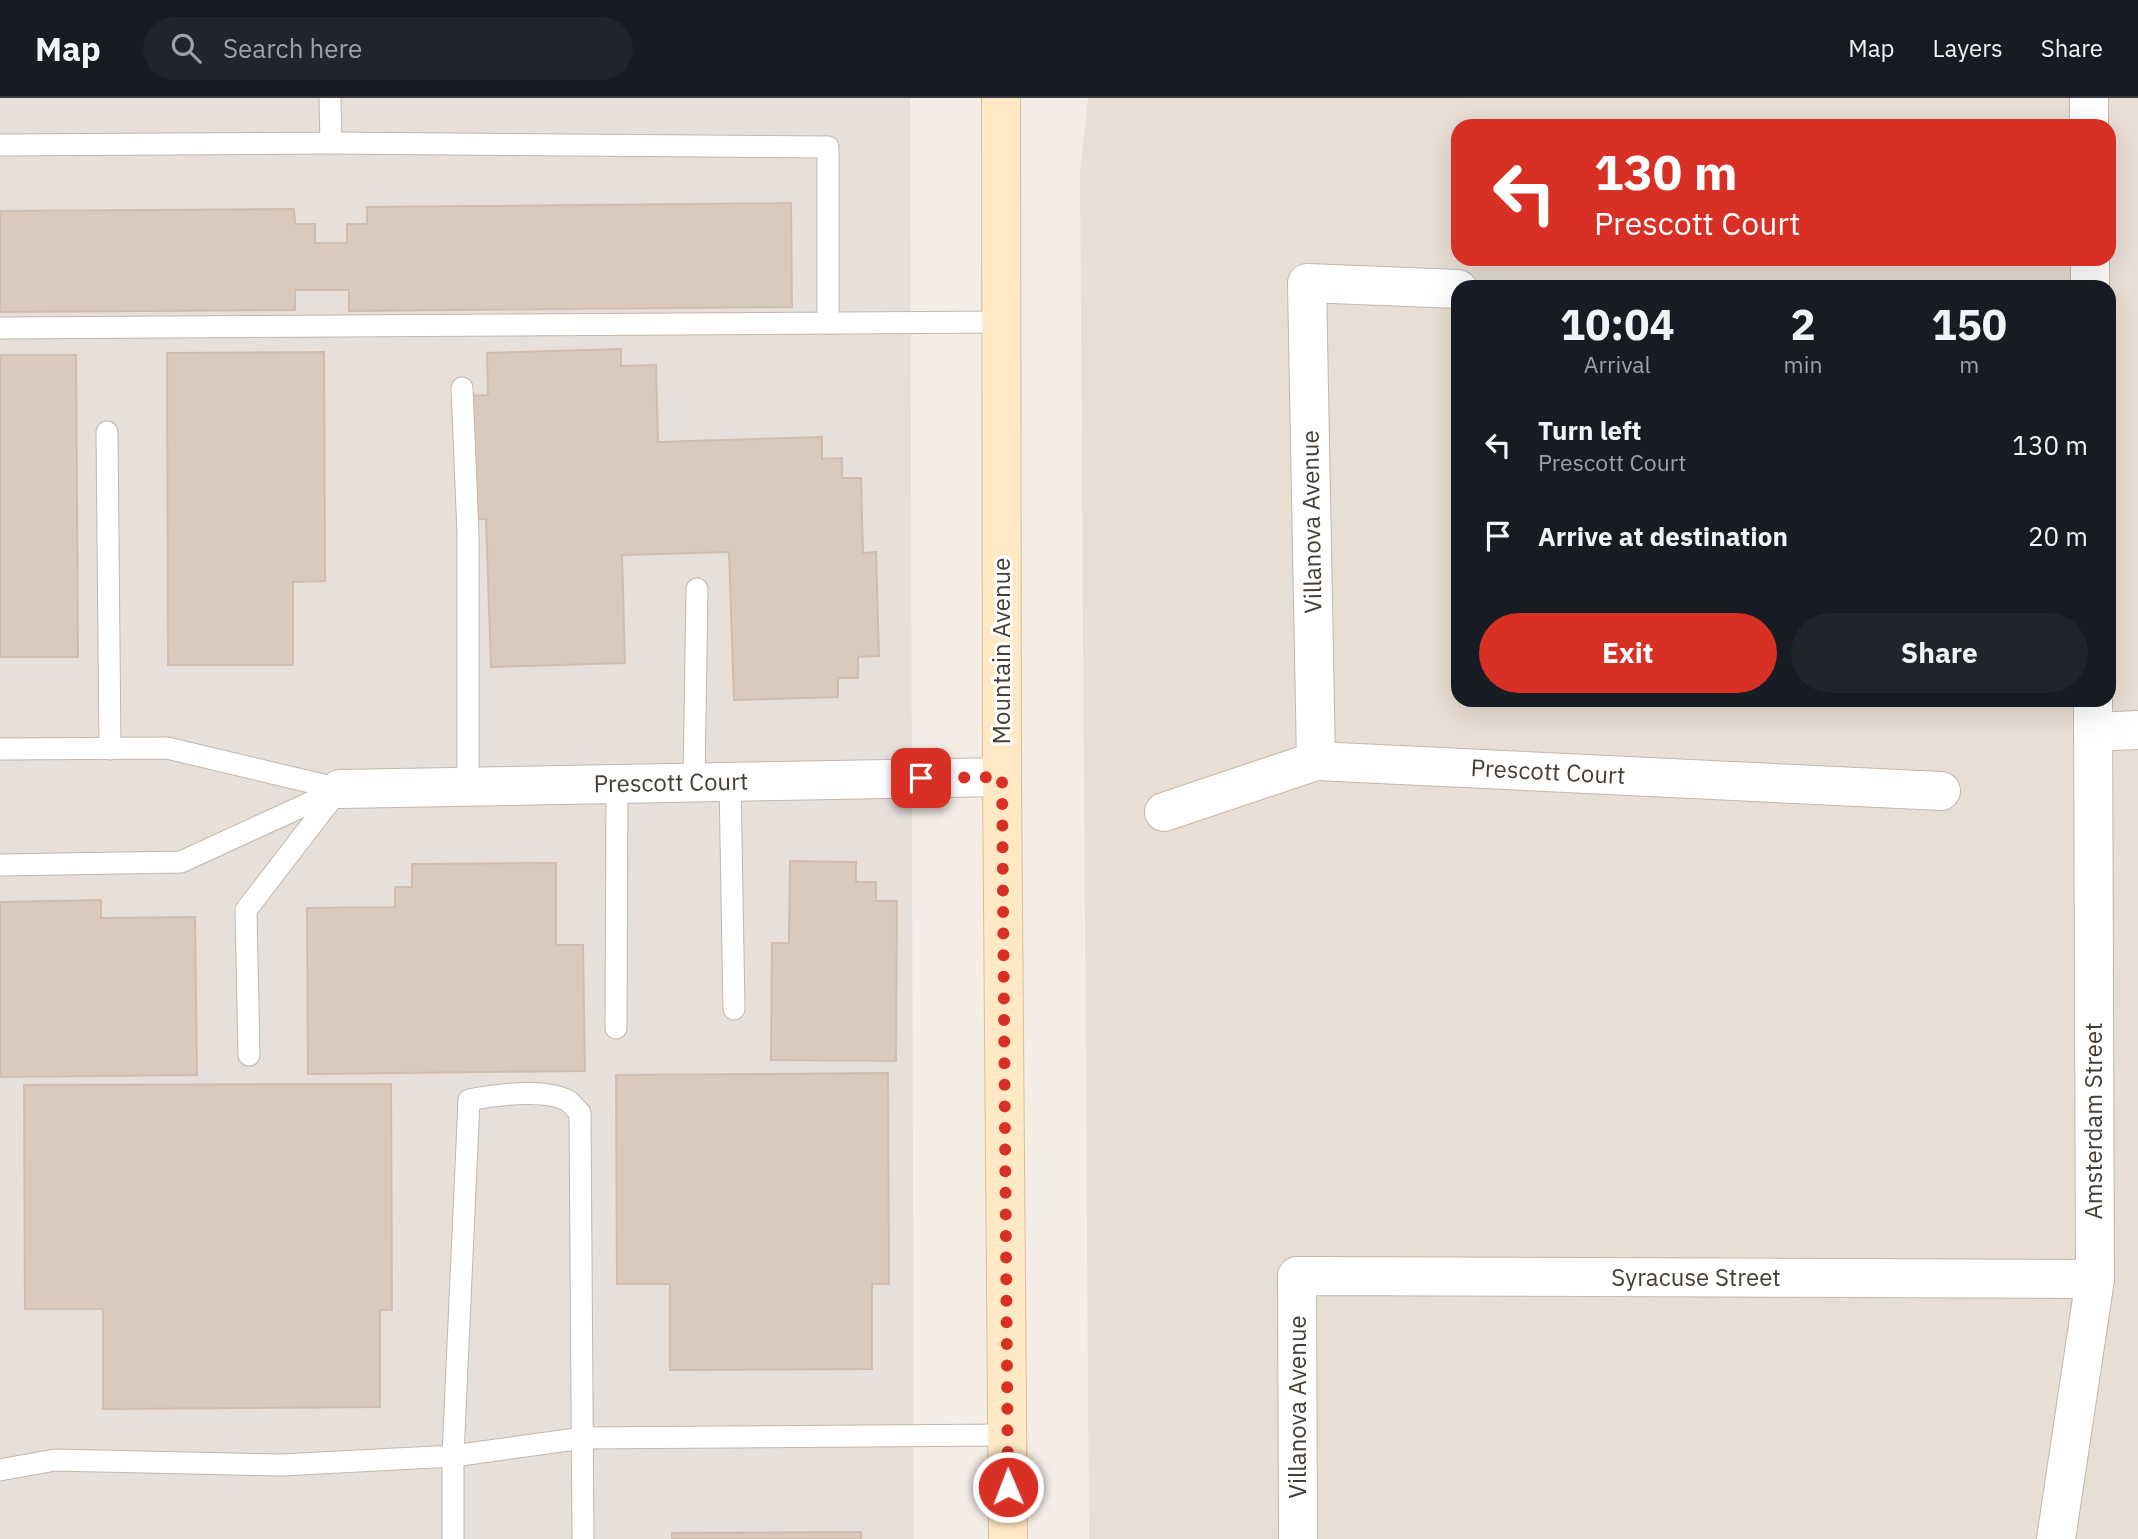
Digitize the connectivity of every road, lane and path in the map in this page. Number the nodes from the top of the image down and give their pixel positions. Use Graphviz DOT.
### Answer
graph roads {
  1 [pos="330,98"];
  2 [pos="1001,98"];
  3 [pos="2089,98"];
  4 [pos="2089,119"];
  5 [pos="331,143"];
  6 [pos="0,145"];
  7 [pos="1451,289"];
  8 [pos="1001,322"];
  9 [pos="828,323"];
  10 [pos="0,328"];
  11 [pos="462,388"];
  12 [pos="107,432"];
  13 [pos="697,589"];
  14 [pos="2093,716"];
  15 [pos="2138,730"];
  16 [pos="110,748"];
  17 [pos="0,749"];
  18 [pos="1316,761"];
  19 [pos="1002,777"];
  20 [pos="712,783"];
  21 [pos="617,784"];
  22 [pos="468,786"];
  23 [pos="340,789"];
  24 [pos="1941,791"];
  25 [pos="1164,812"];
  26 [pos="0,865"];
  27 [pos="734,1009"];
  28 [pos="616,1028"];
  29 [pos="249,1055"];
  30 [pos="1297,1276"];
  31 [pos="2095,1279"];
  32 [pos="1007,1435"];
  33 [pos="583,1438"];
  34 [pos="453,1456"];
  35 [pos="0,1470"];
  36 [pos="453,1539"];
  37 [pos="583,1539"];
  38 [pos="1008,1539"];
  39 [pos="1298,1539"];
  40 [pos="2056,1539"];
  1 -- 5 [label="lane"];
  2 -- 8 [label="main road, Mountain Avenue"];
  3 -- 4 [label="street"];
  5 -- 6 [label="lane"];
  5 -- 9 [label="lane"];
  7 -- 18 [label="street, Villanova Avenue"];
  8 -- 9 [label="lane"];
  8 -- 19 [label="main road, Mountain Avenue"];
  9 -- 10 [label="lane"];
  11 -- 22 [label="lane"];
  12 -- 16 [label="lane"];
  13 -- 20 [label="lane"];
  14 -- 15 [label="street"];
  14 -- 31 [label="street, Amsterdam Street"];
  16 -- 17 [label="lane"];
  16 -- 23 [label="lane"];
  18 -- 24 [label="street, Prescott Court"];
  18 -- 25 [label="street, Prescott Court"];
  19 -- 20 [label="street, Prescott Court"];
  19 -- 32 [label="main road, Mountain Avenue"];
  20 -- 21 [label="street, Prescott Court"];
  20 -- 27 [label="lane"];
  21 -- 22 [label="street, Prescott Court"];
  21 -- 28 [label="lane"];
  22 -- 23 [label="street, Prescott Court"];
  23 -- 26 [label="lane"];
  23 -- 29 [label="lane"];
  30 -- 31 [label="street, Syracuse Street"];
  30 -- 39 [label="street, Villanova Avenue"];
  31 -- 40 [label="street, Amsterdam Street"];
  32 -- 33 [label="lane"];
  32 -- 38 [label="main road, Mountain Avenue"];
  33 -- 34 [label="lane"];
  33 -- 34 [label="lane"];
  33 -- 37 [label="lane"];
  34 -- 35 [label="lane"];
  34 -- 36 [label="lane"];
}
